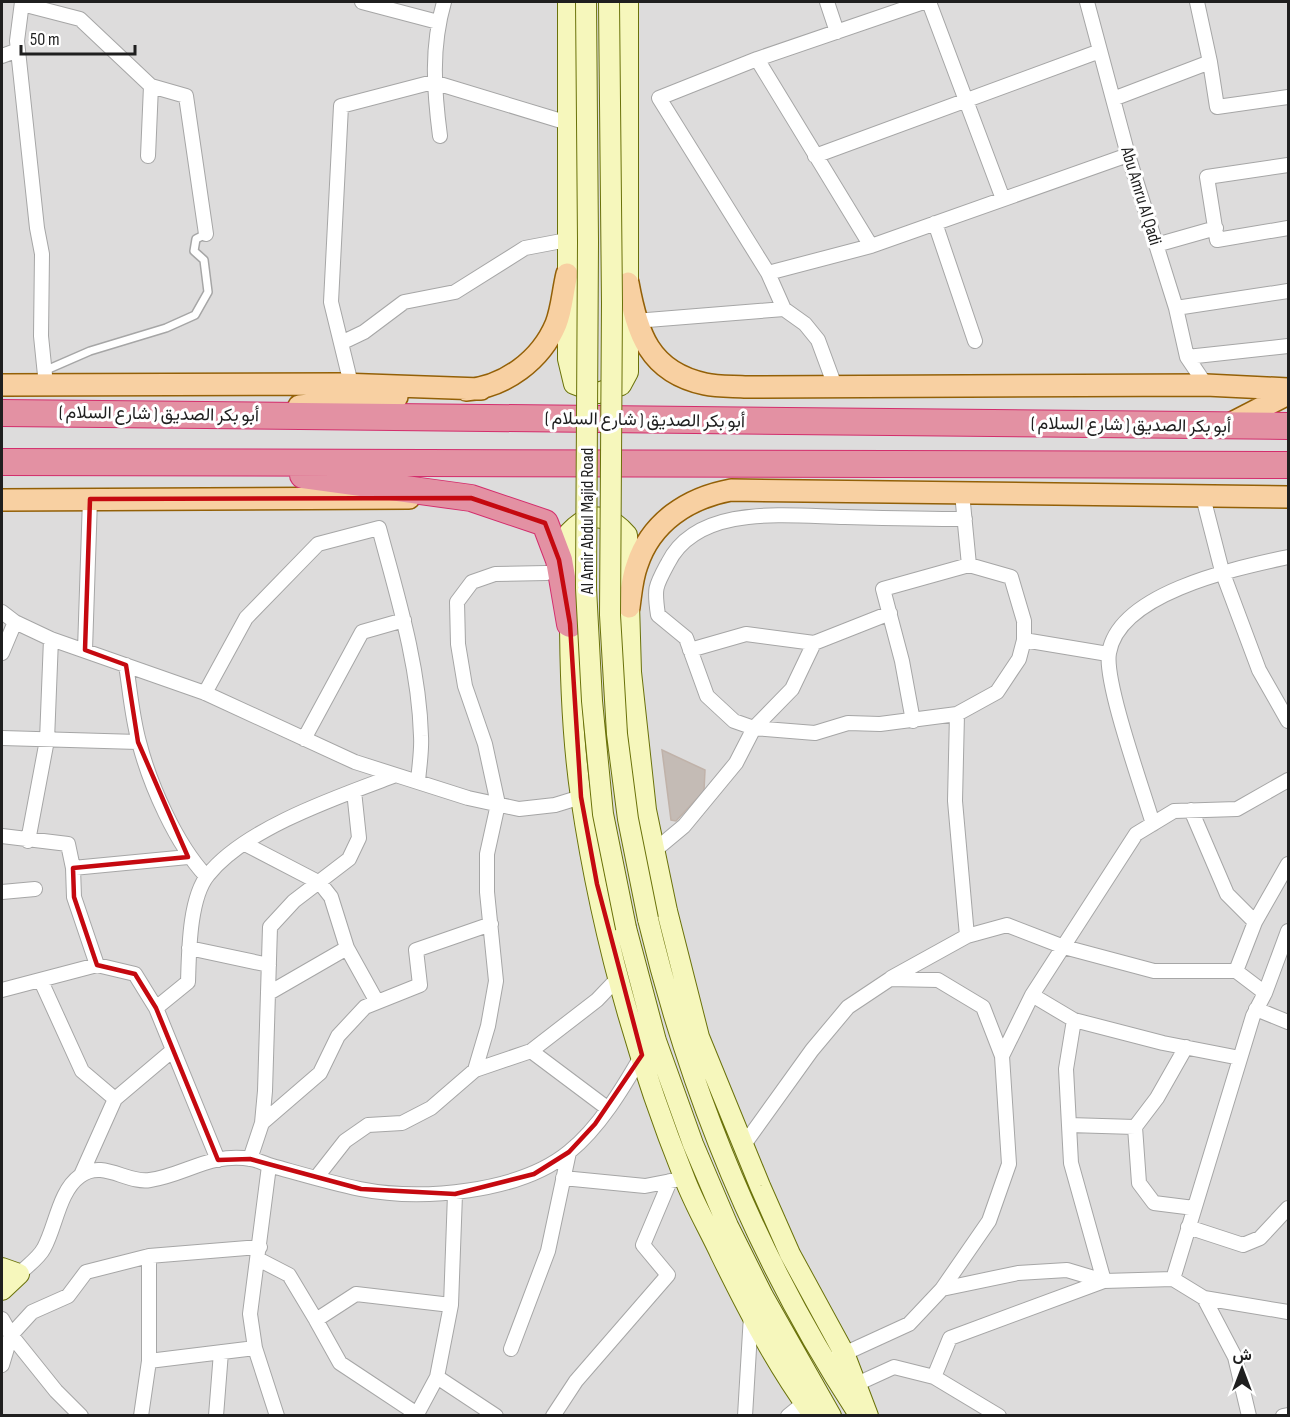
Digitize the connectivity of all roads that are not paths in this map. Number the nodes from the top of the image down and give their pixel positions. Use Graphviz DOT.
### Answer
graph roads {
  1 [pos="362,2"];
  2 [pos="444,2"];
  3 [pos="568,2"];
  4 [pos="586,2"];
  5 [pos="609,2"];
  6 [pos="628,2"];
  7 [pos="827,2"];
  8 [pos="924,2"];
  9 [pos="929,2"];
  10 [pos="1087,2"];
  11 [pos="1197,2"];
  12 [pos="22,3"];
  13 [pos="438,22"];
  14 [pos="837,32"];
  15 [pos="18,50"];
  16 [pos="1100,51"];
  17 [pos="2,56"];
  18 [pos="757,59"];
  19 [pos="1210,62"];
  20 [pos="433,82"];
  21 [pos="151,86"];
  22 [pos="1288,97"];
  23 [pos="1113,99"];
  24 [pos="968,100"];
  25 [pos="568,123"];
  26 [pos="440,136"];
  27 [pos="1128,155"];
  28 [pos="148,156"];
  29 [pos="815,156"];
  30 [pos="1288,165"];
  31 [pos="1003,199"];
  32 [pos="935,223"];
  33 [pos="1216,228"];
  34 [pos="1288,228"];
  35 [pos="206,234"];
  36 [pos="567,240"];
  37 [pos="1156,245"];
  38 [pos="871,246"];
  39 [pos="768,273"];
  40 [pos="567,274"];
  41 [pos="628,283"];
  42 [pos="1288,291"];
  43 [pos="1176,308"];
  44 [pos="784,309"];
  45 [pos="635,321"];
  46 [pos="975,341"];
  47 [pos="341,343"];
  48 [pos="1288,346"];
  49 [pos="1188,357"];
  50 [pos="45,378"];
  51 [pos="351,384"];
  52 [pos="1206,384"];
  53 [pos="2,385"];
  54 [pos="835,386"];
  55 [pos="481,389"];
  56 [pos="1288,389"];
  57 [pos="1288,394"];
  58 [pos="2,407"];
  59 [pos="2,413"];
  60 [pos="92,413"];
  61 [pos="209,414"];
  62 [pos="1226,426"];
  63 [pos="1288,426"];
  64 [pos="2,462"];
  65 [pos="96,462"];
  66 [pos="208,462"];
  67 [pos="1263,464"];
  68 [pos="1288,465"];
  69 [pos="2,470"];
  70 [pos="1288,477"];
  71 [pos="962,493"];
  72 [pos="1203,496"];
  73 [pos="1288,496"];
  74 [pos="471,498"];
  75 [pos="90,499"];
  76 [pos="2,500"];
  77 [pos="965,519"];
  78 [pos="1288,557"];
  79 [pos="969,565"];
  80 [pos="1222,571"];
  81 [pos="547,573"];
  82 [pos="629,607"];
  83 [pos="2,612"];
  84 [pos="890,614"];
  85 [pos="404,620"];
  86 [pos="15,622"];
  87 [pos="570,624"];
  88 [pos="51,639"];
  89 [pos="1024,640"];
  90 [pos="814,643"];
  91 [pos="85,650"];
  92 [pos="690,650"];
  93 [pos="2,652"];
  94 [pos="1108,654"];
  95 [pos="126,665"];
  96 [pos="205,693"];
  97 [pos="957,714"];
  98 [pos="913,721"];
  99 [pos="1288,721"];
  100 [pos="754,728"];
  101 [pos="2,738"];
  102 [pos="304,739"];
  103 [pos="47,740"];
  104 [pos="138,742"];
  105 [pos="396,775"];
  106 [pos="1288,780"];
  107 [pos="418,782"];
  108 [pos="354,791"];
  109 [pos="581,797"];
  110 [pos="498,804"];
  111 [pos="1191,810"];
  112 [pos="1153,824"];
  113 [pos="2,836"];
  114 [pos="28,841"];
  115 [pos="245,844"];
  116 [pos="654,851"];
  117 [pos="189,857"];
  118 [pos="1288,864"];
  119 [pos="73,868"];
  120 [pos="206,876"];
  121 [pos="320,883"];
  122 [pos="35,889"];
  123 [pos="2,892"];
  124 [pos="1255,922"];
  125 [pos="491,924"];
  126 [pos="1288,931"];
  127 [pos="967,936"];
  128 [pos="1064,947"];
  129 [pos="189,948"];
  130 [pos="347,948"];
  131 [pos="269,964"];
  132 [pos="97,965"];
  133 [pos="1236,971"];
  134 [pos="619,977"];
  135 [pos="890,979"];
  136 [pos="41,981"];
  137 [pos="2,990"];
  138 [pos="269,993"];
  139 [pos="1265,993"];
  140 [pos="1032,995"];
  141 [pos="377,1002"];
  142 [pos="156,1008"];
  143 [pos="1256,1009"];
  144 [pos="1074,1020"];
  145 [pos="1288,1022"];
  146 [pos="1186,1047"];
  147 [pos="173,1050"];
  148 [pos="531,1051"];
  149 [pos="642,1055"];
  150 [pos="1002,1056"];
  151 [pos="1240,1058"];
  152 [pos="475,1070"];
  153 [pos="115,1099"];
  154 [pos="607,1108"];
  155 [pos="262,1123"];
  156 [pos="1069,1125"];
  157 [pos="1135,1127"];
  158 [pos="743,1146"];
  159 [pos="569,1152"];
  160 [pos="250,1159"];
  161 [pos="219,1160"];
  162 [pos="269,1166"];
  163 [pos="81,1175"];
  164 [pos="316,1178"];
  165 [pos="563,1179"];
  166 [pos="677,1180"];
  167 [pos="454,1194"];
  168 [pos="1194,1208"];
  169 [pos="1288,1208"];
  170 [pos="1188,1227"];
  171 [pos="259,1253"];
  172 [pos="149,1256"];
  173 [pos="10,1271"];
  174 [pos="1173,1279"];
  175 [pos="1104,1281"];
  176 [pos="942,1289"];
  177 [pos="2,1290"];
  178 [pos="1204,1298"];
  179 [pos="451,1305"];
  180 [pos="1288,1312"];
  181 [pos="751,1313"];
  182 [pos="2,1319"];
  183 [pos="316,1320"];
  184 [pos="11,1335"];
  185 [pos="255,1348"];
  186 [pos="511,1349"];
  187 [pos="221,1352"];
  188 [pos="836,1357"];
  189 [pos="149,1361"];
  190 [pos="2,1365"];
  191 [pos="437,1377"];
  192 [pos="934,1377"];
  193 [pos="850,1387"];
  194 [pos="809,1409"];
  195 [pos="417,1415"];
  196 [pos="1288,1415"];
  197 [pos="81,1416"];
  198 [pos="141,1416"];
  199 [pos="216,1416"];
  200 [pos="277,1416"];
  201 [pos="496,1416"];
  202 [pos="553,1416"];
  203 [pos="745,1416"];
  204 [pos="788,1416"];
  205 [pos="831,1416"];
  206 [pos="860,1416"];
  207 [pos="868,1416"];
  208 [pos="999,1416"];
  209 [pos="1249,1416"];
  210 [pos="1283,1416"];
  1 -- 13 [label="street"];
  2 -- 13 [label="street"];
  3 -- 25 [label="main road"];
  4 -- 205 [label="main road, Al Amir Abdul Majid Road, bridge"];
  5 -- 188 [label="main road, Al Amir Abdul Majid Road, bridge"];
  6 -- 41 [label="main road"];
  7 -- 14 [label="street"];
  8 -- 14 [label="street"];
  9 -- 24 [label="street"];
  10 -- 16 [label="street, Abu Amru Al Qadi"];
  11 -- 19 [label="street"];
  12 -- 15 [label="street"];
  12 -- 21 [label="street"];
  13 -- 20 [label="street"];
  14 -- 18 [label="street"];
  15 -- 17 [label="street"];
  15 -- 50 [label="street"];
  16 -- 23 [label="street, Abu Amru Al Qadi"];
  16 -- 24 [label="street"];
  18 -- 29 [label="street"];
  18 -- 39 [label="street"];
  19 -- 22 [label="street"];
  19 -- 23 [label="street"];
  20 -- 25 [label="street"];
  20 -- 26 [label="street"];
  20 -- 47 [label="street"];
  21 -- 28 [label="street"];
  21 -- 35 [label="street"];
  23 -- 27 [label="street, Abu Amru Al Qadi"];
  24 -- 29 [label="street"];
  24 -- 31 [label="street"];
  25 -- 36 [label="main road"];
  27 -- 31 [label="street"];
  27 -- 37 [label="street, Abu Amru Al Qadi"];
  29 -- 38 [label="street"];
  30 -- 33 [label="street"];
  31 -- 32 [label="street"];
  32 -- 38 [label="street"];
  32 -- 46 [label="street"];
  33 -- 34 [label="street"];
  33 -- 37 [label="street"];
  35 -- 50 [label="lane"];
  36 -- 40 [label="main road"];
  36 -- 47 [label="street"];
  37 -- 43 [label="street, Abu Amru Al Qadi"];
  38 -- 39 [label="street"];
  39 -- 44 [label="street"];
  40 -- 41 [label="main road"];
  40 -- 55 [label="main road"];
  41 -- 45 [label="main road"];
  42 -- 43 [label="street"];
  43 -- 49 [label="street, Abu Amru Al Qadi"];
  44 -- 45 [label="street"];
  44 -- 54 [label="street"];
  45 -- 54 [label="main road"];
  47 -- 51 [label="street"];
  48 -- 49 [label="street"];
  49 -- 52 [label="street, Abu Amru Al Qadi"];
  50 -- 51 [label="main road"];
  50 -- 53 [label="main road"];
  51 -- 55 [label="main road"];
  52 -- 54 [label="main road"];
  52 -- 56 [label="main road"];
  55 -- 61 [label="main road"];
  57 -- 62 [label="main road"];
  58 -- 60 [label="main road"];
  59 -- 60 [label="highway, ( شارع السلام ) أبو بكر الصديق"];
  60 -- 61 [label="highway, ( شارع السلام ) أبو بكر الصديق"];
  61 -- 62 [label="highway, ( شارع السلام ) أبو بكر الصديق"];
  62 -- 63 [label="highway, ( شارع السلام ) أبو بكر الصديق"];
  64 -- 65 [label="highway, ( شارع السلام ) أبو بكر الصديق"];
  65 -- 66 [label="highway, ( شارع السلام ) أبو بكر الصديق"];
  65 -- 69 [label="main road"];
  66 -- 67 [label="highway, ( شارع السلام ) أبو بكر الصديق"];
  66 -- 74 [label="highway"];
  67 -- 68 [label="highway, ( شارع السلام ) أبو بكر الصديق"];
  67 -- 70 [label="main road"];
  71 -- 72 [label="main road"];
  71 -- 77 [label="street"];
  71 -- 82 [label="main road"];
  72 -- 73 [label="main road"];
  72 -- 80 [label="street"];
  74 -- 75 [label="main road"];
  74 -- 87 [label="highway"];
  75 -- 76 [label="main road"];
  75 -- 91 [label="street"];
  77 -- 79 [label="street"];
  77 -- 92 [label="street"];
  78 -- 80 [label="street"];
  79 -- 84 [label="street"];
  79 -- 89 [label="street"];
  80 -- 94 [label="street"];
  80 -- 99 [label="street"];
  81 -- 110 [label="street"];
  82 -- 87 [label="main road"];
  82 -- 116 [label="main road"];
  83 -- 86 [label="street"];
  84 -- 90 [label="street"];
  84 -- 98 [label="street"];
  85 -- 96 [label="street"];
  85 -- 102 [label="street"];
  85 -- 107 [label="street"];
  86 -- 88 [label="street"];
  86 -- 93 [label="street"];
  87 -- 109 [label="main road"];
  88 -- 91 [label="street"];
  88 -- 103 [label="street"];
  89 -- 94 [label="street"];
  89 -- 97 [label="street"];
  90 -- 92 [label="street"];
  90 -- 100 [label="street"];
  91 -- 95 [label="street"];
  92 -- 100 [label="street"];
  94 -- 112 [label="street"];
  95 -- 96 [label="street"];
  95 -- 104 [label="street"];
  96 -- 102 [label="street"];
  97 -- 98 [label="street"];
  97 -- 127 [label="street"];
  98 -- 100 [label="street"];
  100 -- 116 [label="street"];
  101 -- 103 [label="street"];
  102 -- 105 [label="street"];
  103 -- 104 [label="street"];
  103 -- 114 [label="street"];
  104 -- 117 [label="street"];
  105 -- 107 [label="street"];
  105 -- 108 [label="street"];
  106 -- 111 [label="street"];
  107 -- 110 [label="street"];
  108 -- 115 [label="street"];
  108 -- 121 [label="street"];
  109 -- 110 [label="street"];
  109 -- 134 [label="main road"];
  110 -- 125 [label="street"];
  111 -- 112 [label="street"];
  111 -- 124 [label="street"];
  112 -- 128 [label="street"];
  113 -- 114 [label="street"];
  114 -- 119 [label="street"];
  115 -- 120 [label="street"];
  115 -- 121 [label="street"];
  116 -- 158 [label="main road"];
  117 -- 119 [label="street"];
  117 -- 120 [label="street"];
  118 -- 124 [label="street"];
  119 -- 132 [label="street"];
  120 -- 129 [label="street"];
  121 -- 130 [label="street"];
  121 -- 131 [label="street"];
  122 -- 123 [label="street"];
  124 -- 133 [label="street"];
  125 -- 141 [label="street"];
  125 -- 152 [label="street"];
  126 -- 139 [label="street"];
  127 -- 128 [label="street"];
  127 -- 135 [label="street"];
  128 -- 133 [label="street"];
  128 -- 140 [label="street"];
  129 -- 131 [label="street"];
  129 -- 142 [label="street"];
  130 -- 138 [label="street"];
  130 -- 141 [label="street"];
  131 -- 138 [label="street"];
  132 -- 136 [label="street"];
  132 -- 142 [label="street"];
  133 -- 139 [label="street"];
  134 -- 148 [label="street"];
  134 -- 149 [label="main road"];
  135 -- 150 [label="street"];
  135 -- 158 [label="street"];
  136 -- 137 [label="street"];
  136 -- 153 [label="street"];
  138 -- 155 [label="street"];
  139 -- 143 [label="street"];
  140 -- 144 [label="street"];
  140 -- 150 [label="street"];
  141 -- 155 [label="street"];
  142 -- 147 [label="street"];
  143 -- 145 [label="street"];
  143 -- 151 [label="street"];
  144 -- 146 [label="street"];
  144 -- 156 [label="street"];
  146 -- 151 [label="street"];
  146 -- 157 [label="street"];
  147 -- 153 [label="street"];
  147 -- 161 [label="street"];
  148 -- 152 [label="street"];
  148 -- 154 [label="street"];
  149 -- 154 [label="street"];
  149 -- 166 [label="main road"];
  150 -- 176 [label="street"];
  151 -- 168 [label="street"];
  152 -- 164 [label="street"];
  153 -- 163 [label="street"];
  154 -- 159 [label="street"];
  155 -- 160 [label="street"];
  156 -- 157 [label="street"];
  156 -- 175 [label="street"];
  157 -- 168 [label="street"];
  158 -- 188 [label="main road"];
  159 -- 165 [label="street"];
  159 -- 167 [label="street"];
  160 -- 161 [label="street"];
  160 -- 162 [label="street"];
  161 -- 163 [label="street"];
  162 -- 164 [label="street"];
  162 -- 171 [label="street"];
  163 -- 173 [label="street"];
  164 -- 167 [label="street"];
  165 -- 166 [label="street"];
  165 -- 186 [label="street"];
  166 -- 181 [label="main road"];
  166 -- 202 [label="street"];
  167 -- 179 [label="street"];
  168 -- 170 [label="street"];
  169 -- 170 [label="street"];
  170 -- 174 [label="street"];
  171 -- 172 [label="street"];
  171 -- 183 [label="street"];
  171 -- 185 [label="street"];
  172 -- 184 [label="street"];
  172 -- 189 [label="street"];
  173 -- 177 [label="main road"];
  174 -- 175 [label="street"];
  174 -- 178 [label="street"];
  175 -- 176 [label="street"];
  175 -- 192 [label="street"];
  176 -- 188 [label="street"];
  178 -- 180 [label="street"];
  178 -- 209 [label="street"];
  179 -- 183 [label="street"];
  179 -- 191 [label="street"];
  181 -- 194 [label="main road"];
  181 -- 203 [label="street"];
  182 -- 184 [label="street"];
  183 -- 195 [label="street"];
  184 -- 190 [label="street"];
  184 -- 197 [label="street"];
  185 -- 187 [label="street"];
  185 -- 200 [label="street"];
  187 -- 189 [label="street"];
  187 -- 199 [label="street"];
  188 -- 193 [label="main road"];
  189 -- 198 [label="street"];
  191 -- 195 [label="street"];
  191 -- 201 [label="street"];
  192 -- 193 [label="street"];
  192 -- 208 [label="street"];
  193 -- 206 [label="main road"];
  193 -- 207 [label="main road"];
  194 -- 204 [label="street"];
  196 -- 210 [label="street"];
}
